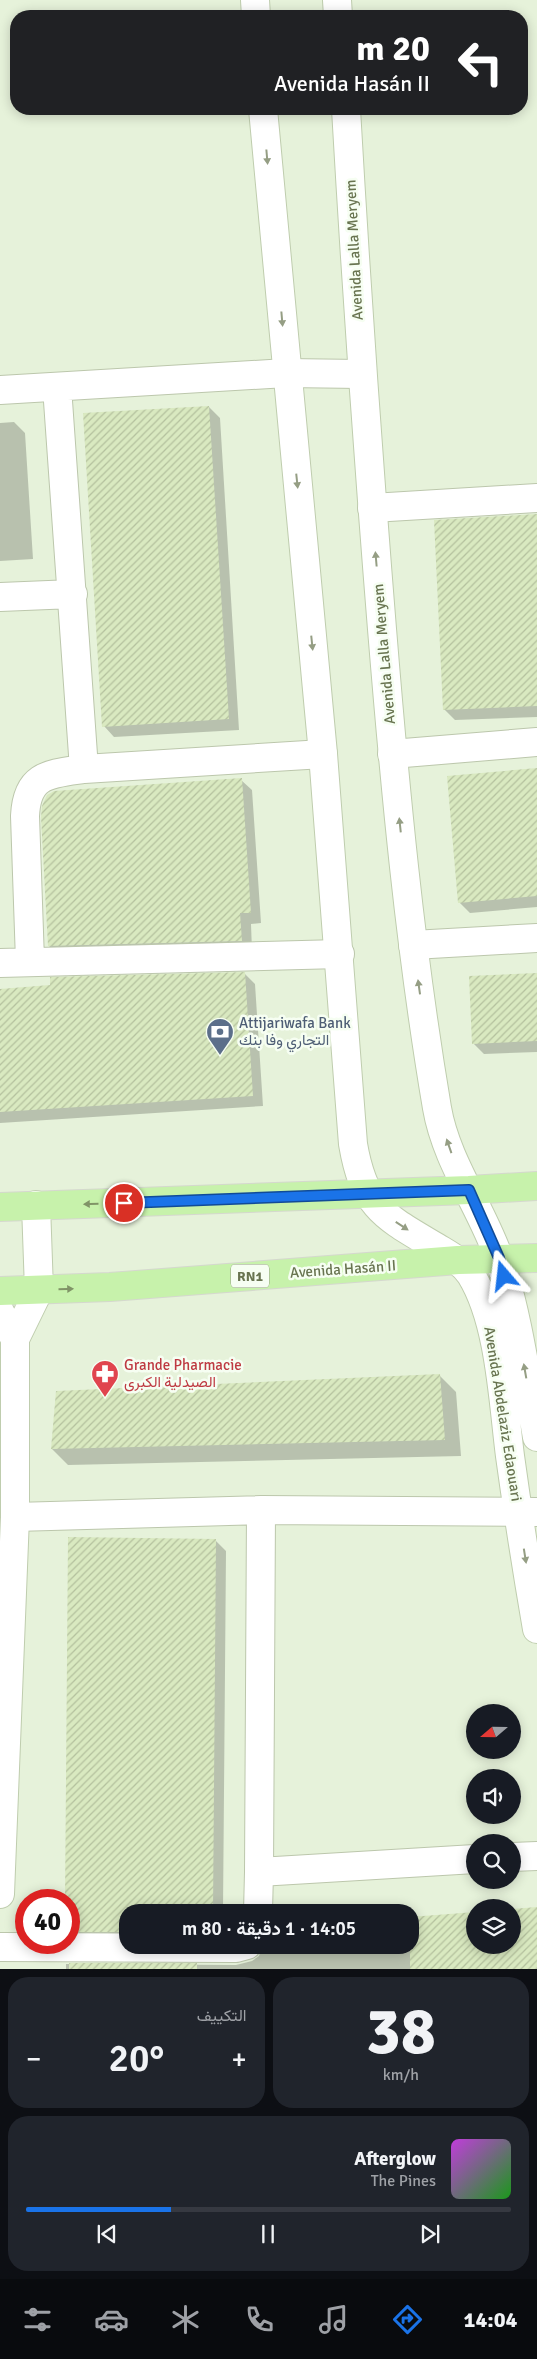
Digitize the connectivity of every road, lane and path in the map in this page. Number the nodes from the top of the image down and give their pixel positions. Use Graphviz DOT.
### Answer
graph roads {
  1 [pos="264,115"];
  2 [pos="346,115"];
  3 [pos="286,373"];
  4 [pos="361,374"];
  5 [pos="57,387"];
  6 [pos="0,390"];
  7 [pos="537,498"];
  8 [pos="372,508"];
  9 [pos="72,594"];
  10 [pos="0,597"];
  11 [pos="537,742"];
  12 [pos="323,754"];
  13 [pos="392,754"];
  14 [pos="84,769"];
  15 [pos="537,938"];
  16 [pos="413,945"];
  17 [pos="340,954"];
  18 [pos="30,961"];
  19 [pos="0,963"];
  20 [pos="537,1186"];
  21 [pos="469,1190"];
  22 [pos="367,1193"];
  23 [pos="36,1205"];
  24 [pos="0,1207"];
  25 [pos="499,1258"];
  26 [pos="537,1258"];
  27 [pos="458,1260"];
  28 [pos="39,1290"];
  29 [pos="0,1291"];
  30 [pos="0,1312"];
  31 [pos="16,1339"];
  32 [pos="537,1436"];
  33 [pos="261,1510"];
  34 [pos="527,1513"];
  35 [pos="15,1517"];
  36 [pos="537,1629"];
  37 [pos="537,1856"];
  38 [pos="521,1857"];
  39 [pos="466,1860"];
  40 [pos="259,1872"];
  41 [pos="0,1894"];
  42 [pos="258,1904"];
  43 [pos="0,1947"];
  44 [pos="119,1948"];
  1 -- 3 [label="street, one-way"];
  2 -- 4 [label="street, Avenida Lalla Meryem"];
  3 -- 4 [label="street"];
  3 -- 5 [label="street"];
  3 -- 12 [label="street, one-way"];
  4 -- 8 [label="street, Avenida Lalla Meryem"];
  5 -- 6 [label="street"];
  5 -- 9 [label="street"];
  7 -- 8 [label="street"];
  13 -- 8 [label="street, Avenida Lalla Meryem, one-way"];
  9 -- 10 [label="street"];
  9 -- 14 [label="street"];
  11 -- 13 [label="street"];
  12 -- 14 [label="street"];
  12 -- 17 [label="street"];
  16 -- 13 [label="street, Avenida Lalla Meryem, one-way"];
  14 -- 18 [label="street"];
  15 -- 16 [label="street"];
  21 -- 16 [label="street, Avenida Lalla Meryem, one-way"];
  17 -- 18 [label="street"];
  17 -- 22 [label="street"];
  18 -- 19 [label="street"];
  20 -- 21 [label="main road"];
  21 -- 22 [label="main road"];
  21 -- 25 [label="street, Avenida Abdelaziz Edaouari"];
  22 -- 23 [label="main road, one-way"];
  22 -- 27 [label="street, Avenida Abdelaziz Edaouari, one-way"];
  23 -- 24 [label="main road"];
  23 -- 28 [label="street"];
  25 -- 26 [label="main road, Avenida Hasán II / RN1"];
  25 -- 27 [label="main road, Avenida Hasán II / RN1"];
  32 -- 25 [label="street, Avenida Abdelaziz Edaouari, one-way"];
  28 -- 27 [label="main road, Avenida Hasán II / RN1, one-way"];
  27 -- 34 [label="street, Avenida Abdelaziz Edaouari"];
  28 -- 29 [label="main road, Avenida Hasán II / RN1"];
  28 -- 31 [label="street"];
  30 -- 31 [label="street"];
  31 -- 35 [label="street"];
  33 -- 34 [label="street"];
  33 -- 35 [label="street"];
  33 -- 40 [label="street"];
  34 -- 36 [label="street, Avenida Abdelaziz Edaouari, one-way"];
  35 -- 41 [label="street"];
  37 -- 38 [label="street"];
  39 -- 40 [label="street"];
  40 -- 42 [label="street"];
  43 -- 44 [label="street"];
}
